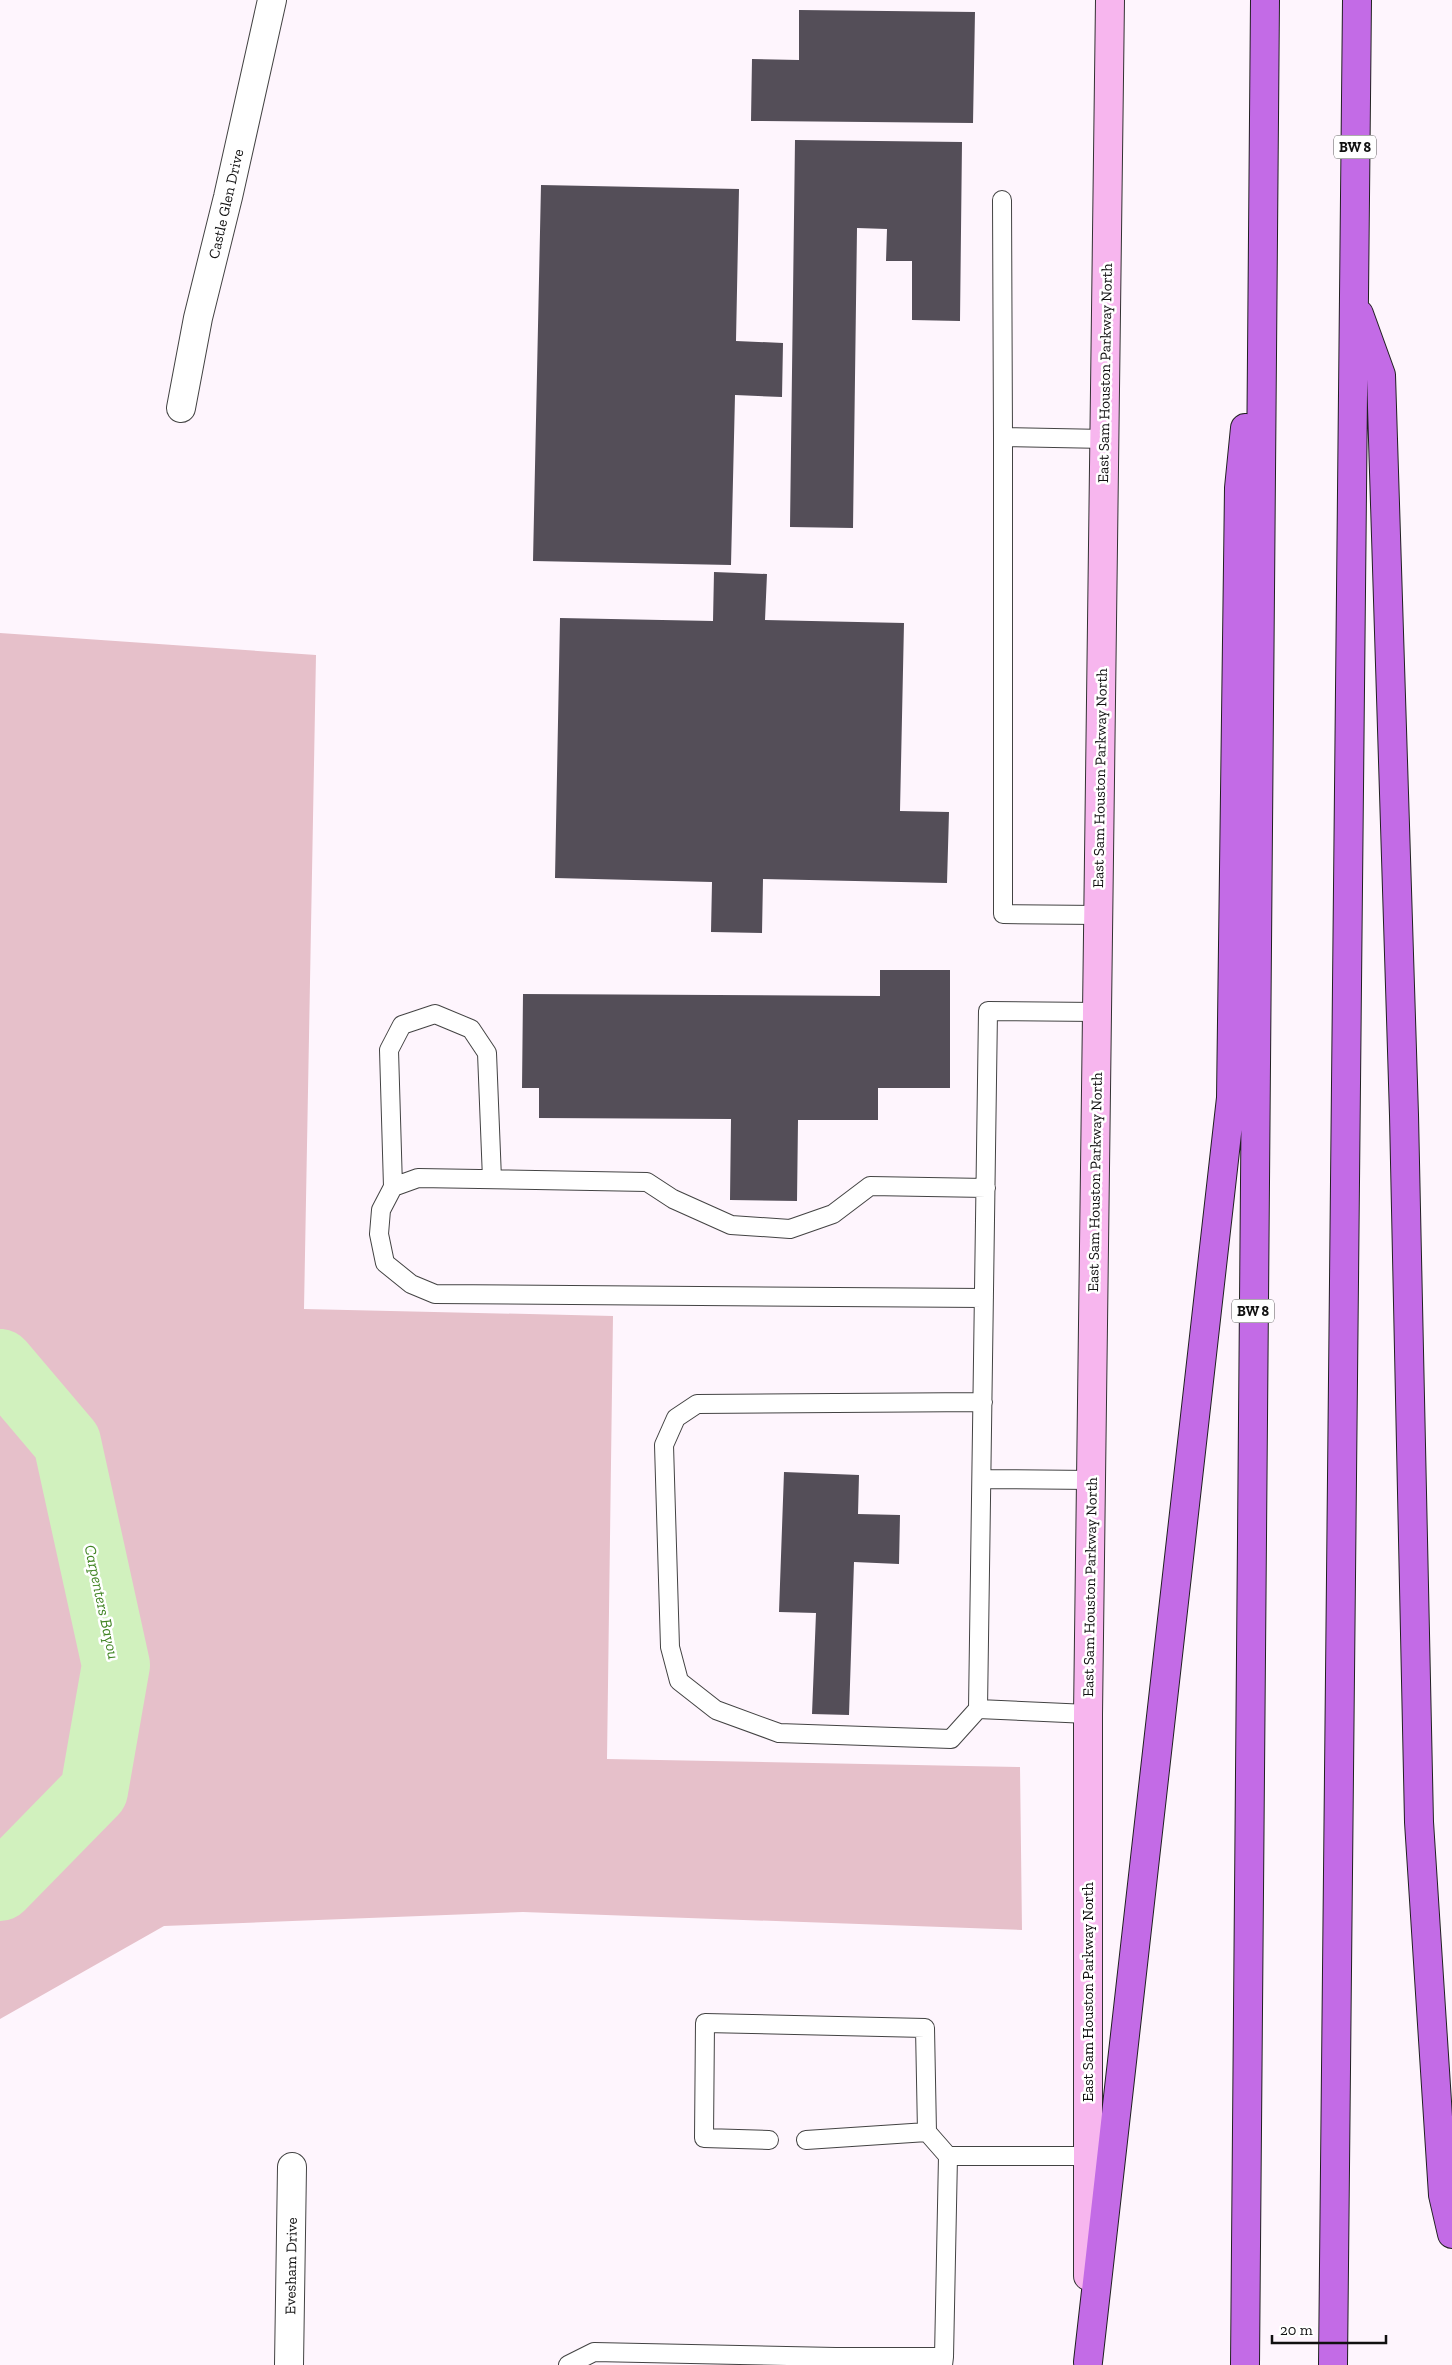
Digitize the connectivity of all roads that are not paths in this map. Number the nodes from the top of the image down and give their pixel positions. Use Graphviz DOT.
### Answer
graph roads {
  1 [pos="272,0"];
  2 [pos="1110,0"];
  3 [pos="1265,0"];
  4 [pos="1357,0"];
  5 [pos="1002,200"];
  6 [pos="1262,258"];
  7 [pos="1352,294"];
  8 [pos="181,408"];
  9 [pos="1003,437"];
  10 [pos="1105,439"];
  11 [pos="1098,915"];
  12 [pos="1097,1012"];
  13 [pos="492,1179"];
  14 [pos="393,1187"];
  15 [pos="986,1188"];
  16 [pos="984,1298"];
  17 [pos="983,1402"];
  18 [pos="982,1479"];
  19 [pos="1091,1480"];
  20 [pos="978,1709"];
  21 [pos="1088,1714"];
  22 [pos="927,2132"];
  23 [pos="769,2140"];
  24 [pos="806,2140"];
  25 [pos="948,2156"];
  26 [pos="1088,2156"];
  27 [pos="292,2167"];
  28 [pos="1452,2234"];
  29 [pos="836,2361"];
  30 [pos="944,2361"];
  31 [pos="1088,2363"];
  32 [pos="290,2365"];
  33 [pos="568,2365"];
  34 [pos="1245,2365"];
  35 [pos="1332,2365"];
  1 -- 8 [label="street, Castle Glen Drive"];
  2 -- 10 [label="main road, East Sam Houston Parkway North"];
  3 -- 6 [label="highway, BW 8"];
  4 -- 7 [label="highway, BW 8"];
  5 -- 9 [label="lane"];
  6 -- 31 [label="highway"];
  6 -- 34 [label="highway, BW 8"];
  7 -- 28 [label="highway"];
  7 -- 35 [label="highway, BW 8"];
  9 -- 10 [label="lane"];
  9 -- 11 [label="lane"];
  10 -- 11 [label="main road, East Sam Houston Parkway North"];
  11 -- 12 [label="main road, East Sam Houston Parkway North"];
  12 -- 15 [label="lane"];
  12 -- 19 [label="main road, East Sam Houston Parkway North"];
  13 -- 14 [label="lane"];
  13 -- 14 [label="lane"];
  13 -- 15 [label="lane"];
  14 -- 16 [label="lane"];
  15 -- 16 [label="lane"];
  16 -- 17 [label="lane"];
  17 -- 18 [label="lane"];
  17 -- 20 [label="lane"];
  18 -- 19 [label="lane"];
  18 -- 20 [label="lane"];
  19 -- 21 [label="main road, East Sam Houston Parkway North"];
  20 -- 21 [label="lane"];
  21 -- 26 [label="main road, East Sam Houston Parkway North"];
  22 -- 23 [label="lane"];
  22 -- 24 [label="lane"];
  22 -- 25 [label="lane"];
  25 -- 26 [label="lane"];
  25 -- 30 [label="lane"];
  26 -- 31 [label="main road, East Sam Houston Parkway North"];
  27 -- 32 [label="street, Evesham Drive"];
  29 -- 30 [label="lane"];
  29 -- 33 [label="lane"];
}
